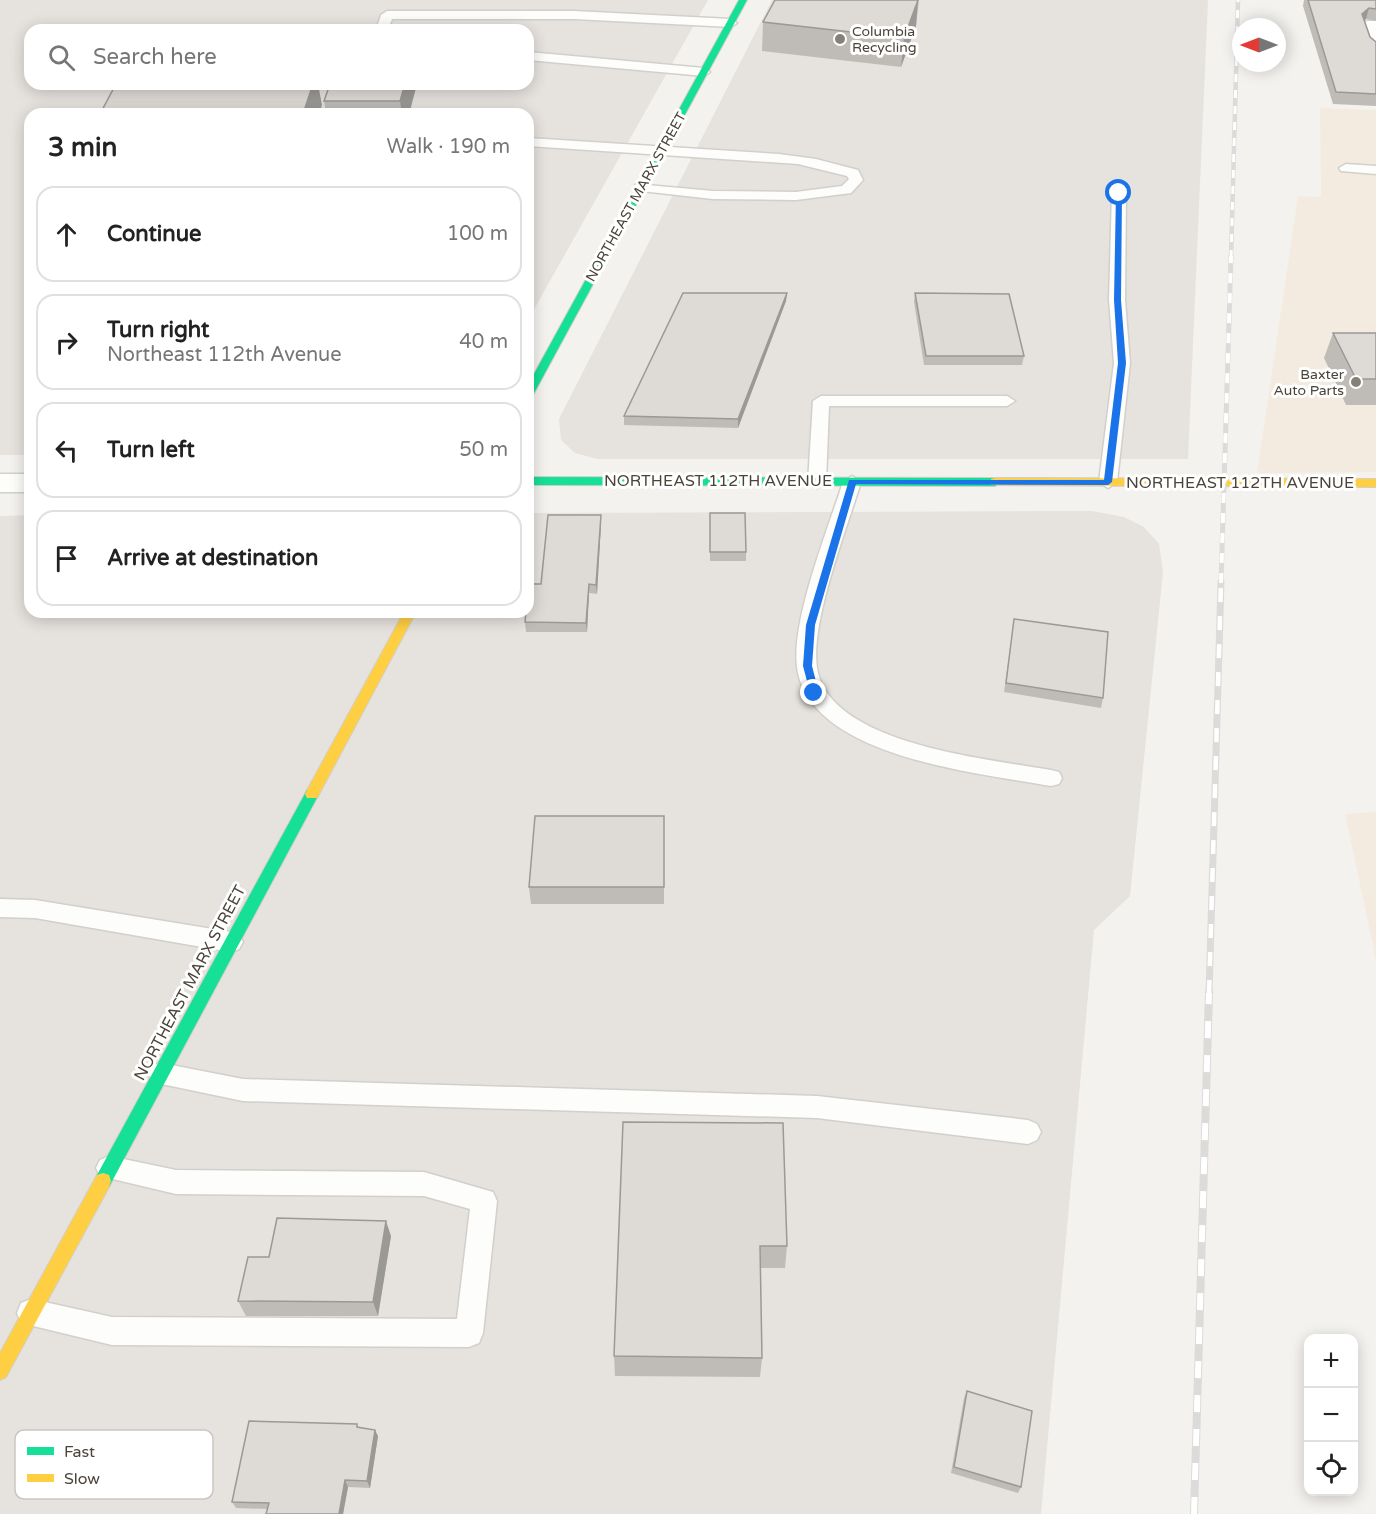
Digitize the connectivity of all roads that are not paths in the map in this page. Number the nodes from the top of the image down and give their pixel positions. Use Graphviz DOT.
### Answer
graph roads {
  1 [pos="743,0"];
  2 [pos="730,23"];
  3 [pos="384,24"];
  4 [pos="1376,25"];
  5 [pos="1374,48"];
  6 [pos="534,56"];
  7 [pos="704,72"];
  8 [pos="534,142"];
  9 [pos="662,150"];
  10 [pos="1346,168"];
  11 [pos="1376,170"];
  12 [pos="641,187"];
  13 [pos="1119,193"];
  14 [pos="534,384"];
  15 [pos="1007,401"];
  16 [pos="534,481"];
  17 [pos="818,482"];
  18 [pos="852,482"];
  19 [pos="1108,482"];
  20 [pos="0,483"];
  21 [pos="24,483"];
  22 [pos="1376,483"];
  23 [pos="407,618"];
  24 [pos="1051,778"];
  25 [pos="0,908"];
  26 [pos="231,942"];
  27 [pos="161,1074"];
  28 [pos="1028,1132"];
  29 [pos="109,1168"];
  30 [pos="32,1313"];
  31 [pos="0,1371"];
  1 -- 2 [label="street, NORTHEAST MARX STREET"];
  2 -- 3 [label="lane"];
  2 -- 7 [label="street, NORTHEAST MARX STREET"];
  4 -- 5 [label="lane"];
  6 -- 7 [label="lane"];
  7 -- 9 [label="street, NORTHEAST MARX STREET"];
  8 -- 9 [label="lane"];
  9 -- 12 [label="street, NORTHEAST MARX STREET"];
  9 -- 12 [label="lane"];
  10 -- 11 [label="lane"];
  12 -- 14 [label="street, NORTHEAST MARX STREET"];
  13 -- 19 [label="lane"];
  15 -- 17 [label="lane"];
  16 -- 17 [label="street, NORTHEAST 112TH AVENUE"];
  17 -- 18 [label="street, NORTHEAST 112TH AVENUE"];
  18 -- 19 [label="street, NORTHEAST 112TH AVENUE"];
  18 -- 24 [label="lane"];
  19 -- 22 [label="street, NORTHEAST 112TH AVENUE"];
  20 -- 21 [label="street"];
  23 -- 26 [label="street, NORTHEAST MARX STREET"];
  25 -- 26 [label="lane"];
  26 -- 27 [label="street, NORTHEAST MARX STREET"];
  27 -- 28 [label="lane"];
  27 -- 29 [label="street, NORTHEAST MARX STREET"];
  29 -- 30 [label="street, NORTHEAST MARX STREET"];
  29 -- 30 [label="lane"];
  30 -- 31 [label="street, NORTHEAST MARX STREET"];
}
